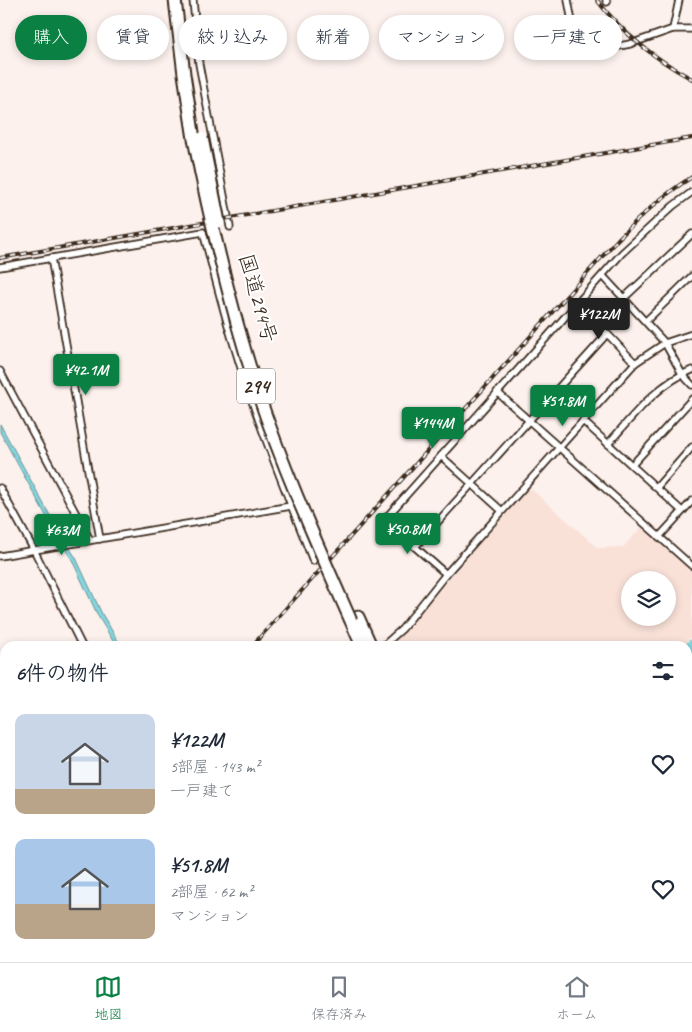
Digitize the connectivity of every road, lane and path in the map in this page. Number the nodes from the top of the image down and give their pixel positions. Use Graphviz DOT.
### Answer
graph roads {
  1 [pos="175,0"];
  2 [pos="183,0"];
  3 [pos="193,0"];
  4 [pos="568,0"];
  5 [pos="677,0"];
  6 [pos="673,29"];
  7 [pos="692,29"];
  8 [pos="198,138"];
  9 [pos="692,192"];
  10 [pos="230,227"];
  11 [pos="692,234"];
  12 [pos="51,258"];
  13 [pos="0,267"];
  14 [pos="603,276"];
  15 [pos="692,276"];
  16 [pos="624,298"];
  17 [pos="578,303"];
  18 [pos="646,321"];
  19 [pos="607,334"];
  20 [pos="692,334"];
  21 [pos="665,343"];
  22 [pos="635,363"];
  23 [pos="692,370"];
  24 [pos="0,371"];
  25 [pos="682,374"];
  26 [pos="692,385"];
  27 [pos="497,392"];
  28 [pos="692,399"];
  29 [pos="527,420"];
  30 [pos="583,421"];
  31 [pos="608,444"];
  32 [pos="558,447"];
  33 [pos="692,447"];
  34 [pos="441,456"];
  35 [pos="632,466"];
  36 [pos="471,484"];
  37 [pos="657,487"];
  38 [pos="0,488"];
  39 [pos="692,501"];
  40 [pos="291,506"];
  41 [pos="502,511"];
  42 [pos="682,511"];
  43 [pos="659,537"];
  44 [pos="100,539"];
  45 [pos="90,540"];
  46 [pos="415,547"];
  47 [pos="36,550"];
  48 [pos="0,556"];
  49 [pos="313,560"];
  50 [pos="692,566"];
  51 [pos="446,574"];
  52 [pos="354,619"];
  53 [pos="80,641"];
  54 [pos="361,641"];
  55 [pos="368,641"];
  56 [pos="388,641"];
  1 -- 8 [label="highway, 国道294号 / 294"];
  2 -- 8 [label="highway, 国道294号 / 294"];
  3 -- 10 [label="street"];
  4 -- 6 [label="street"];
  5 -- 6 [label="street"];
  6 -- 7 [label="street"];
  8 -- 52 [label="highway, 国道294号 / 294, bridge"];
  9 -- 14 [label="street"];
  11 -- 16 [label="street"];
  12 -- 13 [label="street"];
  12 -- 40 [label="street"];
  12 -- 44 [label="street"];
  14 -- 16 [label="street"];
  14 -- 17 [label="street"];
  15 -- 18 [label="street"];
  16 -- 18 [label="street"];
  17 -- 19 [label="street"];
  17 -- 27 [label="street"];
  18 -- 21 [label="street"];
  19 -- 22 [label="street"];
  19 -- 29 [label="street"];
  20 -- 21 [label="street"];
  21 -- 22 [label="street"];
  21 -- 25 [label="street"];
  22 -- 30 [label="street"];
  23 -- 25 [label="street"];
  24 -- 45 [label="street"];
  25 -- 26 [label="street"];
  25 -- 31 [label="street"];
  27 -- 29 [label="street"];
  27 -- 34 [label="street"];
  28 -- 35 [label="street"];
  29 -- 32 [label="street"];
  29 -- 36 [label="street"];
  30 -- 31 [label="street"];
  30 -- 32 [label="street"];
  31 -- 35 [label="street"];
  32 -- 41 [label="street"];
  32 -- 43 [label="street"];
  33 -- 37 [label="street"];
  34 -- 36 [label="street"];
  34 -- 46 [label="street"];
  35 -- 37 [label="street"];
  36 -- 41 [label="street"];
  36 -- 46 [label="street"];
  37 -- 42 [label="street"];
  38 -- 47 [label="street"];
  39 -- 42 [label="street"];
  40 -- 44 [label="street"];
  40 -- 49 [label="street"];
  41 -- 51 [label="street"];
  42 -- 43 [label="street"];
  43 -- 50 [label="street"];
  44 -- 45 [label="street"];
  45 -- 47 [label="street"];
  46 -- 51 [label="street"];
  47 -- 48 [label="street"];
  47 -- 53 [label="street"];
  51 -- 56 [label="street"];
  52 -- 54 [label="highway, 国道294号 / 294"];
  52 -- 55 [label="highway, 国道294号 / 294"];
}
